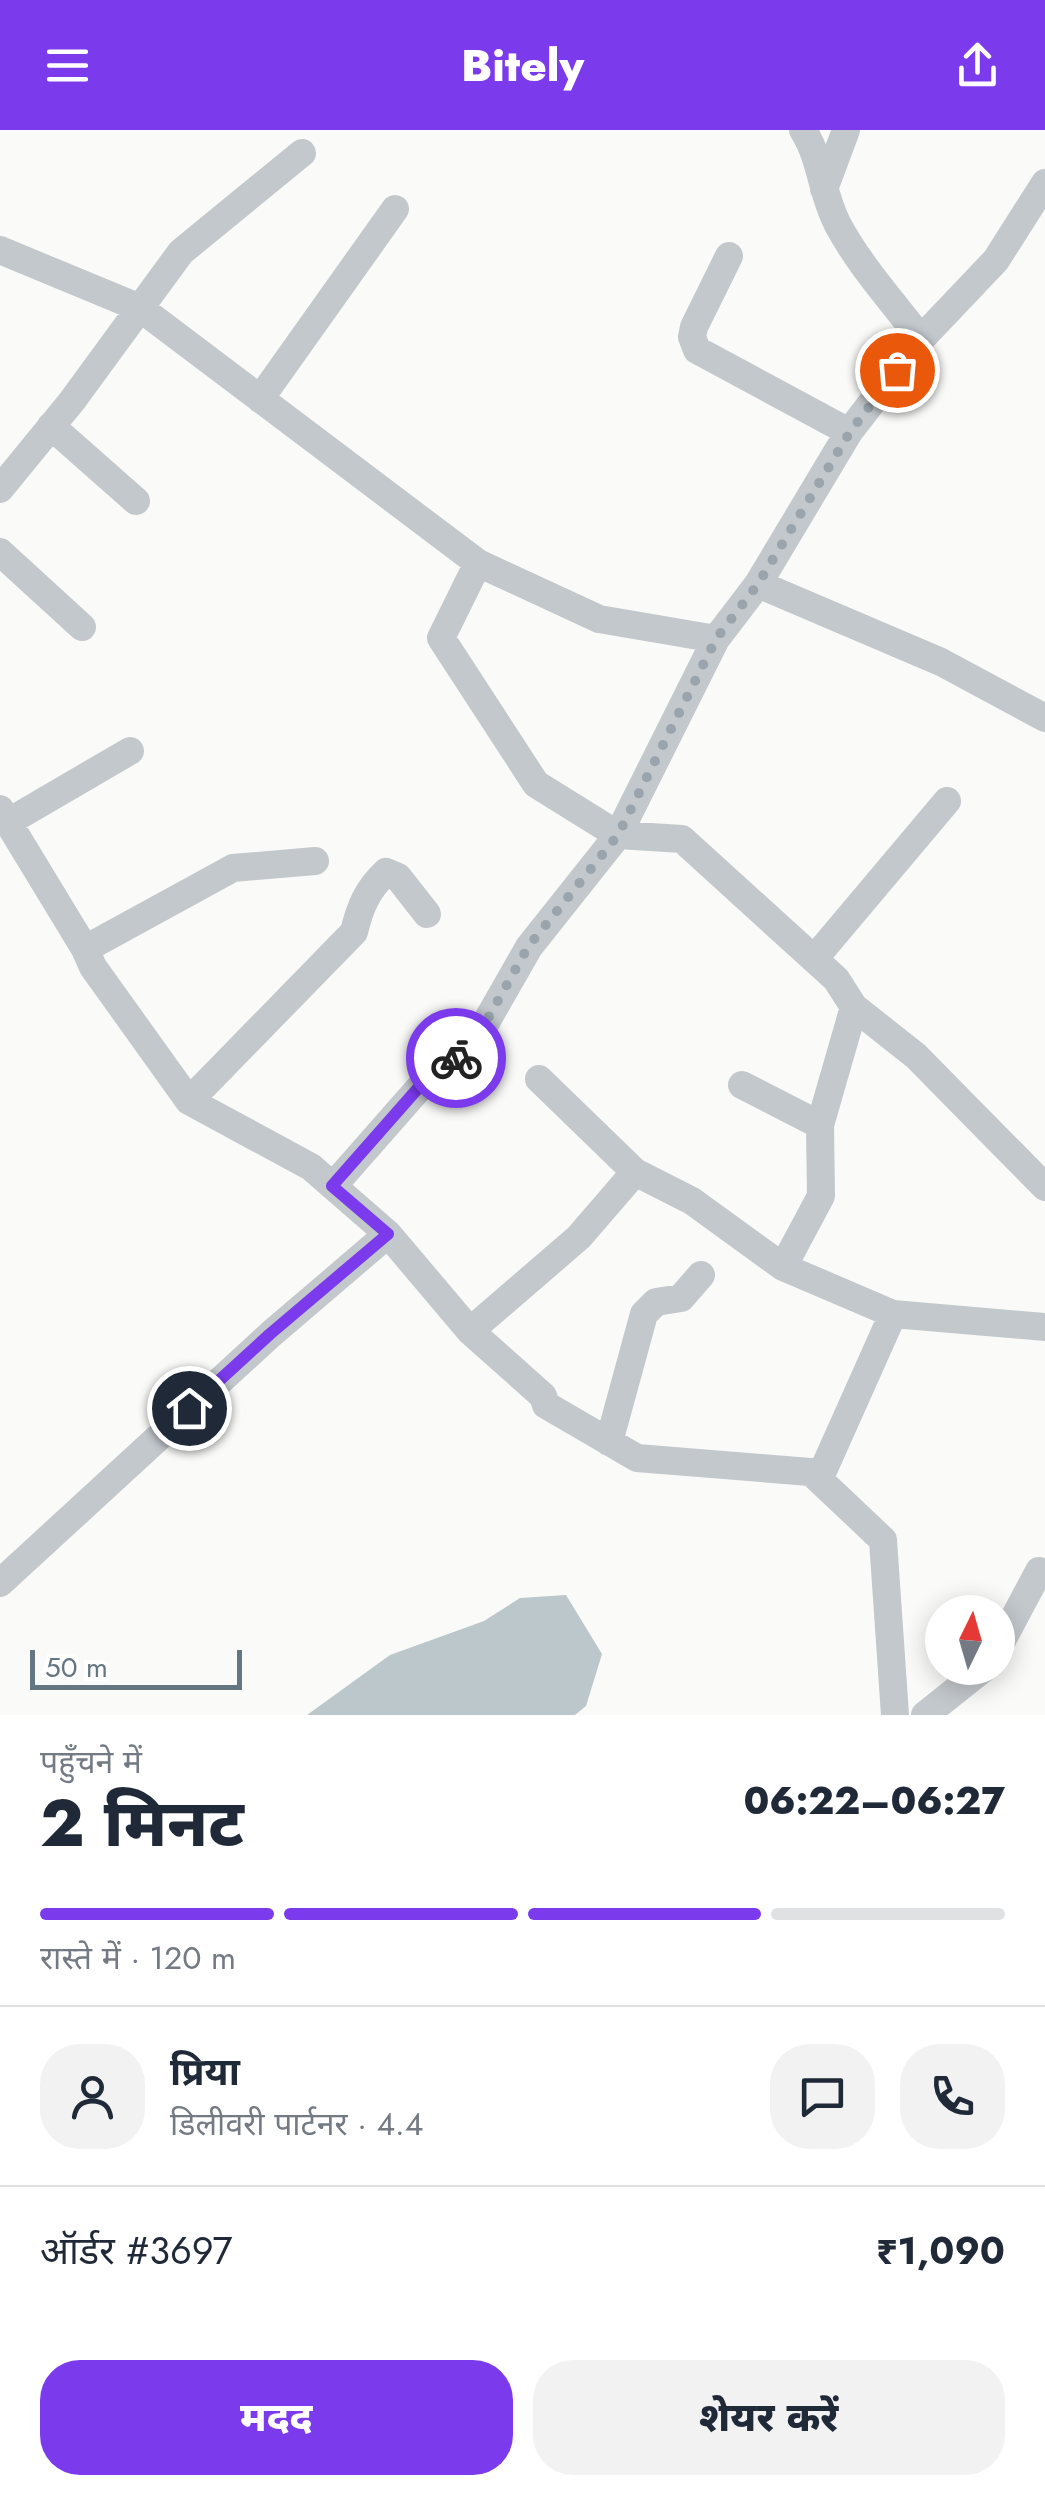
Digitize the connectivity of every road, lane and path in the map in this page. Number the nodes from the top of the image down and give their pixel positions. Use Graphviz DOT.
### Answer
graph roads {
  1 [pos="803,130"];
  2 [pos="846,130"];
  3 [pos="302,152"];
  4 [pos="1045,183"];
  5 [pos="824,189"];
  6 [pos="395,209"];
  7 [pos="0,250"];
  8 [pos="729,256"];
  9 [pos="140,308"];
  10 [pos="921,339"];
  11 [pos="260,399"];
  12 [pos="52,426"];
  13 [pos="850,432"];
  14 [pos="0,489"];
  15 [pos="136,501"];
  16 [pos="0,552"];
  17 [pos="478,564"];
  18 [pos="758,584"];
  19 [pos="82,628"];
  20 [pos="716,639"];
  21 [pos="1045,718"];
  22 [pos="130,751"];
  23 [pos="946,801"];
  24 [pos="5,815"];
  25 [pos="618,835"];
  26 [pos="315,861"];
  27 [pos="427,914"];
  28 [pos="85,948"];
  29 [pos="814,959"];
  30 [pos="854,1007"];
  31 [pos="539,1078"];
  32 [pos="742,1086"];
  33 [pos="189,1100"];
  34 [pos="820,1125"];
  35 [pos="635,1172"];
  36 [pos="332,1186"];
  37 [pos="1045,1187"];
  38 [pos="388,1234"];
  39 [pos="783,1268"];
  40 [pos="702,1274"];
  41 [pos="893,1314"];
  42 [pos="1045,1327"];
  43 [pos="470,1331"];
  44 [pos="609,1442"];
  45 [pos="811,1472"];
  46 [pos="1038,1571"];
  47 [pos="0,1582"];
  48 [pos="1015,1615"];
  49 [pos="963,1685"];
  50 [pos="895,1715"];
  51 [pos="926,1715"];
  1 -- 5 [label="street"];
  2 -- 5 [label="street"];
  3 -- 9 [label="street"];
  4 -- 10 [label="street"];
  5 -- 10 [label="street"];
  6 -- 11 [label="street"];
  7 -- 9 [label="street"];
  8 -- 13 [label="street"];
  9 -- 11 [label="street"];
  9 -- 12 [label="street"];
  10 -- 13 [label="street"];
  11 -- 17 [label="street"];
  12 -- 14 [label="street"];
  12 -- 15 [label="street"];
  13 -- 18 [label="street"];
  16 -- 19 [label="street"];
  17 -- 20 [label="street"];
  17 -- 25 [label="street"];
  18 -- 20 [label="street"];
  18 -- 21 [label="street"];
  20 -- 25 [label="street"];
  22 -- 24 [label="street"];
  23 -- 29 [label="street"];
  24 -- 28 [label="street"];
  25 -- 29 [label="street"];
  25 -- 36 [label="street"];
  26 -- 28 [label="street"];
  27 -- 33 [label="street"];
  28 -- 33 [label="street"];
  29 -- 30 [label="street"];
  30 -- 34 [label="street"];
  30 -- 37 [label="street"];
  31 -- 35 [label="street"];
  32 -- 34 [label="street"];
  33 -- 36 [label="street"];
  34 -- 39 [label="street"];
  35 -- 39 [label="street"];
  35 -- 43 [label="street"];
  36 -- 38 [label="street"];
  38 -- 43 [label="street"];
  38 -- 47 [label="street"];
  39 -- 41 [label="street"];
  40 -- 44 [label="street"];
  41 -- 42 [label="street"];
  41 -- 45 [label="street"];
  43 -- 44 [label="street"];
  44 -- 45 [label="street"];
  45 -- 50 [label="street"];
  46 -- 48 [label="street"];
  49 -- 51 [label="street"];
}
